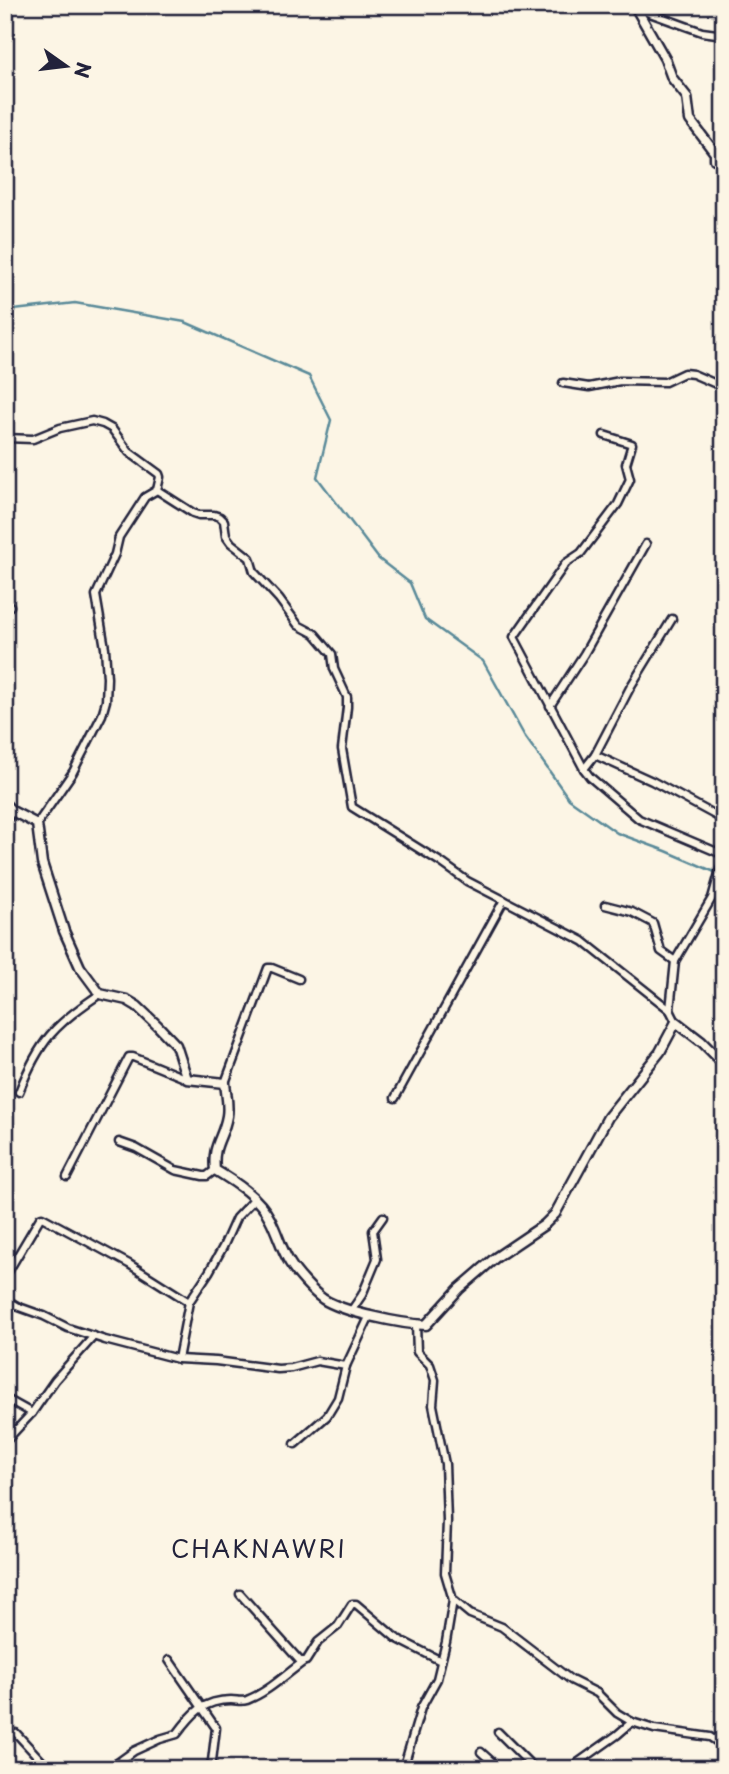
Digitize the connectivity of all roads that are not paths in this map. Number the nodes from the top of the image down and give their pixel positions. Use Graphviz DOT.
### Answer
graph roads {
  1 [pos="636,7"];
  2 [pos="724,35"];
  3 [pos="724,161"];
  4 [pos="563,383"];
  5 [pos="724,383"];
  6 [pos="604,435"];
  7 [pos="5,438"];
  8 [pos="157,490"];
  9 [pos="646,544"];
  10 [pos="672,619"];
  11 [pos="550,706"];
  12 [pos="595,755"];
  13 [pos="584,769"];
  14 [pos="5,804"];
  15 [pos="12,811"];
  16 [pos="724,820"];
  17 [pos="5,824"];
  18 [pos="37,824"];
  19 [pos="724,855"];
  20 [pos="503,900"];
  21 [pos="605,905"];
  22 [pos="675,961"];
  23 [pos="299,979"];
  24 [pos="100,994"];
  25 [pos="670,1010"];
  26 [pos="676,1022"];
  27 [pos="724,1064"];
  28 [pos="187,1079"];
  29 [pos="225,1083"];
  30 [pos="19,1092"];
  31 [pos="395,1098"];
  32 [pos="119,1142"];
  33 [pos="215,1170"];
  34 [pos="67,1177"];
  35 [pos="254,1199"];
  36 [pos="383,1217"];
  37 [pos="5,1277"];
  38 [pos="5,1299"];
  39 [pos="188,1302"];
  40 [pos="351,1311"];
  41 [pos="370,1315"];
  42 [pos="416,1324"];
  43 [pos="94,1336"];
  44 [pos="178,1359"];
  45 [pos="346,1366"];
  46 [pos="5,1398"];
  47 [pos="32,1413"];
  48 [pos="5,1443"];
  49 [pos="295,1444"];
  50 [pos="240,1594"];
  51 [pos="453,1600"];
  52 [pos="169,1660"];
  53 [pos="441,1661"];
  54 [pos="303,1662"];
  55 [pos="201,1707"];
  56 [pos="632,1722"];
  57 [pos="498,1732"];
  58 [pos="16,1733"];
  59 [pos="724,1746"];
  60 [pos="481,1752"];
  61 [pos="404,1766"];
  62 [pos="49,1769"];
  63 [pos="109,1769"];
  64 [pos="208,1769"];
  65 [pos="414,1769"];
  66 [pos="500,1769"];
  67 [pos="535,1769"];
  68 [pos="569,1769"];
  1 -- 2 [label="street"];
  1 -- 3 [label="street"];
  4 -- 5 [label="street"];
  6 -- 11 [label="street"];
  7 -- 8 [label="street"];
  8 -- 18 [label="street"];
  8 -- 20 [label="street"];
  9 -- 11 [label="street"];
  10 -- 12 [label="street"];
  11 -- 13 [label="street"];
  12 -- 13 [label="street"];
  12 -- 16 [label="street"];
  13 -- 19 [label="street"];
  14 -- 15 [label="street"];
  15 -- 17 [label="street"];
  15 -- 18 [label="street"];
  18 -- 24 [label="street"];
  19 -- 22 [label="street"];
  20 -- 25 [label="street"];
  20 -- 31 [label="street"];
  21 -- 22 [label="street"];
  22 -- 25 [label="street"];
  23 -- 29 [label="street"];
  24 -- 28 [label="street"];
  24 -- 30 [label="street"];
  25 -- 26 [label="street"];
  26 -- 27 [label="street"];
  26 -- 42 [label="street"];
  28 -- 29 [label="street"];
  28 -- 34 [label="street"];
  29 -- 33 [label="street"];
  32 -- 33 [label="street"];
  33 -- 35 [label="street"];
  35 -- 39 [label="street"];
  35 -- 40 [label="street"];
  36 -- 40 [label="street"];
  37 -- 39 [label="street"];
  38 -- 43 [label="street"];
  39 -- 44 [label="street"];
  40 -- 41 [label="street"];
  41 -- 42 [label="street"];
  41 -- 45 [label="street"];
  42 -- 51 [label="street"];
  43 -- 44 [label="street"];
  43 -- 47 [label="street"];
  44 -- 45 [label="street"];
  45 -- 49 [label="street"];
  46 -- 47 [label="street"];
  47 -- 48 [label="street"];
  50 -- 54 [label="street"];
  51 -- 53 [label="street"];
  51 -- 56 [label="street"];
  52 -- 55 [label="street"];
  53 -- 54 [label="street"];
  53 -- 61 [label="street"];
  54 -- 55 [label="street"];
  55 -- 63 [label="street"];
  55 -- 64 [label="street"];
  56 -- 59 [label="street"];
  56 -- 68 [label="street"];
  57 -- 67 [label="street"];
  58 -- 62 [label="street"];
  60 -- 66 [label="street"];
  61 -- 65 [label="street"];
}
